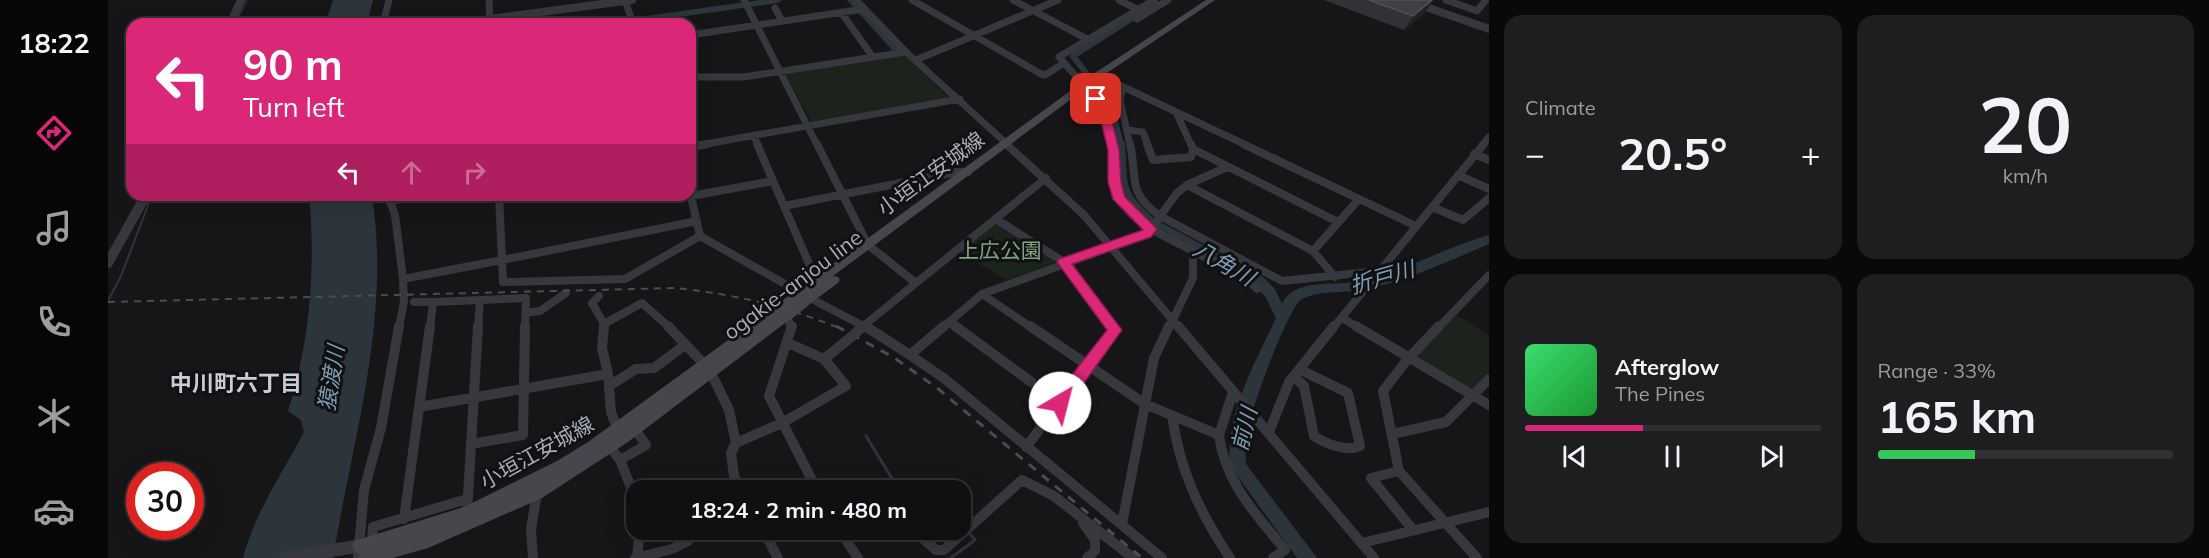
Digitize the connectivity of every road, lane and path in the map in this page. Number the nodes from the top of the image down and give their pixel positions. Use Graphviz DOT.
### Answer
graph roads {
  1 [pos="242,0"];
  2 [pos="389,0"];
  3 [pos="489,0"];
  4 [pos="628,0"];
  5 [pos="855,0"];
  6 [pos="912,0"];
  7 [pos="1013,0"];
  8 [pos="1058,0"];
  9 [pos="1119,0"];
  10 [pos="1154,0"];
  11 [pos="1168,0"];
  12 [pos="1211,0"];
  13 [pos="1222,0"];
  14 [pos="1406,0"];
  15 [pos="1446,0"];
  16 [pos="1486,0"];
  17 [pos="746,3"];
  18 [pos="775,8"];
  19 [pos="861,9"];
  20 [pos="1032,10"];
  21 [pos="1138,10"];
  22 [pos="841,12"];
  23 [pos="1146,13"];
  24 [pos="233,18"];
  25 [pos="384,18"];
  26 [pos="490,18"];
  27 [pos="515,18"];
  28 [pos="630,18"];
  29 [pos="1137,19"];
  30 [pos="782,21"];
  31 [pos="757,24"];
  32 [pos="1489,29"];
  33 [pos="696,34"];
  34 [pos="974,36"];
  35 [pos="1089,40"];
  36 [pos="906,52"];
  37 [pos="872,56"];
  38 [pos="916,60"];
  39 [pos="1064,63"];
  40 [pos="781,71"];
  41 [pos="696,77"];
  42 [pos="1101,77"];
  43 [pos="1079,80"];
  44 [pos="1123,87"];
  45 [pos="1094,95"];
  46 [pos="960,99"];
  47 [pos="1105,110"];
  48 [pos="1121,111"];
  49 [pos="1176,112"];
  50 [pos="809,126"];
  51 [pos="1128,130"];
  52 [pos="754,136"];
  53 [pos="1489,137"];
  54 [pos="696,146"];
  55 [pos="1008,146"];
  56 [pos="1192,149"];
  57 [pos="1474,154"];
  58 [pos="1489,160"];
  59 [pos="1227,167"];
  60 [pos="968,172"];
  61 [pos="1458,175"];
  62 [pos="1046,178"];
  63 [pos="773,181"];
  64 [pos="1187,185"];
  65 [pos="1489,189"];
  66 [pos="696,193"];
  67 [pos="841,194"];
  68 [pos="1489,198"];
  69 [pos="1359,199"];
  70 [pos="143,201"];
  71 [pos="390,201"];
  72 [pos="499,201"];
  73 [pos="693,201"];
  74 [pos="784,206"];
  75 [pos="1432,207"];
  76 [pos="1160,217"];
  77 [pos="996,219"];
  78 [pos="697,221"];
  79 [pos="1338,222"];
  80 [pos="1416,226"];
  81 [pos="1151,229"];
  82 [pos="700,236"];
  83 [pos="1110,246"];
  84 [pos="870,248"];
  85 [pos="1193,251"];
  86 [pos="1313,251"];
  87 [pos="502,260"];
  88 [pos="1064,262"];
  89 [pos="108,263"];
  90 [pos="1259,269"];
  91 [pos="1379,271"];
  92 [pos="1489,274"];
  93 [pos="1335,277"];
  94 [pos="403,279"];
  95 [pos="1248,280"];
  96 [pos="817,282"];
  97 [pos="916,283"];
  98 [pos="1257,289"];
  99 [pos="566,293"];
  100 [pos="982,294"];
  101 [pos="599,296"];
  102 [pos="805,298"];
  103 [pos="480,300"];
  104 [pos="414,302"];
  105 [pos="433,302"];
  106 [pos="526,313"];
  107 [pos="788,315"];
  108 [pos="1342,318"];
  109 [pos="1173,321"];
  110 [pos="949,322"];
  111 [pos="604,324"];
  112 [pos="862,327"];
  113 [pos="788,344"];
  114 [pos="685,345"];
  115 [pos="910,355"];
  116 [pos="1410,358"];
  117 [pos="824,359"];
  118 [pos="1088,365"];
  119 [pos="708,369"];
  120 [pos="1297,373"];
  121 [pos="608,374"];
  122 [pos="1489,379"];
  123 [pos="609,386"];
  124 [pos="525,388"];
  125 [pos="1233,393"];
  126 [pos="1473,395"];
  127 [pos="472,398"];
  128 [pos="1060,403"];
  129 [pos="1145,404"];
  130 [pos="1489,405"];
  131 [pos="419,407"];
  132 [pos="1172,415"];
  133 [pos="782,423"];
  134 [pos="1265,428"];
  135 [pos="635,429"];
  136 [pos="620,434"];
  137 [pos="1392,434"];
  138 [pos="1219,435"];
  139 [pos="736,443"];
  140 [pos="471,444"];
  141 [pos="610,447"];
  142 [pos="1026,447"];
  143 [pos="620,460"];
  144 [pos="1399,471"];
  145 [pos="628,480"];
  146 [pos="736,480"];
  147 [pos="812,480"];
  148 [pos="537,493"];
  149 [pos="467,499"];
  150 [pos="1489,512"];
  151 [pos="467,513"];
  152 [pos="1078,516"];
  153 [pos="404,519"];
  154 [pos="1444,523"];
  155 [pos="971,524"];
  156 [pos="1122,524"];
  157 [pos="1413,530"];
  158 [pos="639,540"];
  159 [pos="688,540"];
  160 [pos="768,540"];
  161 [pos="846,540"];
  162 [pos="925,540"];
  163 [pos="954,540"];
  164 [pos="1362,543"];
  165 [pos="365,552"];
  166 [pos="1288,554"];
  167 [pos="285,558"];
  168 [pos="533,558"];
  169 [pos="636,558"];
  170 [pos="778,558"];
  171 [pos="858,558"];
  172 [pos="1087,558"];
  173 [pos="1133,558"];
  174 [pos="1162,558"];
  175 [pos="1230,558"];
  176 [pos="1272,558"];
  177 [pos="1374,558"];
  178 [pos="1477,558"];
  1 -- 24 [label="street"];
  2 -- 25 [label="street"];
  3 -- 26 [label="street"];
  4 -- 27 [label="street"];
  4 -- 28 [label="street"];
  5 -- 19 [label="street"];
  6 -- 34 [label="street"];
  7 -- 20 [label="street"];
  8 -- 20 [label="street"];
  9 -- 21 [label="street"];
  10 -- 21 [label="street"];
  11 -- 23 [label="street"];
  12 -- 42 [label="main road, 小垣江安城線"];
  13 -- 42 [label="main road"];
  14 -- 32 [label="street"];
  15 -- 16 [label="street"];
  17 -- 31 [label="street"];
  18 -- 30 [label="street"];
  19 -- 22 [label="street"];
  19 -- 36 [label="street"];
  20 -- 34 [label="street"];
  20 -- 35 [label="street"];
  21 -- 23 [label="street"];
  21 -- 35 [label="street"];
  22 -- 30 [label="street"];
  22 -- 37 [label="street"];
  23 -- 29 [label="street"];
  30 -- 31 [label="street"];
  31 -- 33 [label="street"];
  31 -- 40 [label="street"];
  34 -- 38 [label="street"];
  34 -- 39 [label="street"];
  35 -- 39 [label="street"];
  36 -- 37 [label="street"];
  36 -- 38 [label="street"];
  37 -- 40 [label="street"];
  38 -- 46 [label="street"];
  39 -- 43 [label="street"];
  40 -- 41 [label="street"];
  40 -- 50 [label="street"];
  42 -- 44 [label="street"];
  42 -- 55 [label="main road, 小垣江安城線"];
  44 -- 48 [label="street"];
  44 -- 49 [label="street"];
  45 -- 47 [label="street"];
  46 -- 50 [label="street"];
  46 -- 55 [label="street"];
  47 -- 48 [label="street"];
  47 -- 81 [label="street"];
  48 -- 51 [label="street"];
  49 -- 56 [label="street"];
  49 -- 69 [label="street"];
  50 -- 52 [label="street"];
  50 -- 67 [label="street"];
  51 -- 56 [label="street"];
  51 -- 76 [label="street"];
  52 -- 54 [label="street"];
  52 -- 63 [label="street"];
  53 -- 57 [label="street"];
  55 -- 60 [label="main road, 小垣江安城線"];
  55 -- 62 [label="street"];
  55 -- 84 [label="main road, ogakie-anjou line"];
  56 -- 59 [label="street"];
  57 -- 58 [label="street"];
  57 -- 61 [label="street"];
  59 -- 64 [label="street"];
  59 -- 79 [label="street"];
  60 -- 67 [label="street"];
  60 -- 84 [label="main road, 小垣江安城線"];
  61 -- 65 [label="street"];
  61 -- 75 [label="street"];
  62 -- 77 [label="street"];
  62 -- 83 [label="street"];
  63 -- 66 [label="street"];
  63 -- 74 [label="street"];
  64 -- 76 [label="street"];
  64 -- 86 [label="street"];
  67 -- 74 [label="street"];
  67 -- 84 [label="street"];
  68 -- 75 [label="street"];
  69 -- 79 [label="street"];
  69 -- 80 [label="street"];
  70 -- 89 [label="street"];
  71 -- 94 [label="street"];
  72 -- 87 [label="street"];
  73 -- 78 [label="street"];
  74 -- 96 [label="street"];
  75 -- 80 [label="street"];
  76 -- 81 [label="street"];
  76 -- 90 [label="street"];
  77 -- 88 [label="street"];
  77 -- 97 [label="street"];
  78 -- 82 [label="street"];
  78 -- 87 [label="street"];
  79 -- 86 [label="street"];
  80 -- 91 [label="street"];
  81 -- 83 [label="street"];
  81 -- 85 [label="street"];
  82 -- 87 [label="street"];
  82 -- 102 [label="street"];
  83 -- 88 [label="street"];
  83 -- 109 [label="street"];
  84 -- 96 [label="main road, 小垣江安城線"];
  84 -- 97 [label="street"];
  84 -- 102 [label="main road, ogakie-anjou line"];
  85 -- 95 [label="street"];
  85 -- 109 [label="street"];
  86 -- 93 [label="street"];
  87 -- 94 [label="street"];
  88 -- 100 [label="street"];
  88 -- 118 [label="street"];
  90 -- 93 [label="street"];
  90 -- 95 [label="street"];
  91 -- 93 [label="street"];
  91 -- 108 [label="street"];
  92 -- 116 [label="street"];
  94 -- 165 [label="street"];
  95 -- 98 [label="street"];
  96 -- 102 [label="main road, 小垣江安城線"];
  97 -- 112 [label="street"];
  99 -- 106 [label="street"];
  100 -- 110 [label="street"];
  100 -- 118 [label="street"];
  101 -- 111 [label="street"];
  102 -- 107 [label="main road, ogakie-anjou line, bridge"];
  102 -- 112 [label="street"];
  102 -- 119 [label="main road, 小垣江安城線"];
  103 -- 105 [label="street"];
  103 -- 106 [label="street"];
  103 -- 127 [label="street"];
  104 -- 105 [label="street"];
  105 -- 131 [label="street"];
  106 -- 124 [label="street"];
  107 -- 113 [label="street"];
  107 -- 119 [label="main road, ogakie-anjou line"];
  108 -- 116 [label="street"];
  108 -- 120 [label="street"];
  109 -- 125 [label="street"];
  109 -- 129 [label="street"];
  110 -- 115 [label="street"];
  110 -- 128 [label="street"];
  111 -- 114 [label="street"];
  111 -- 121 [label="street"];
  112 -- 115 [label="street"];
  112 -- 117 [label="street, bridge"];
  113 -- 117 [label="street"];
  113 -- 133 [label="street"];
  114 -- 119 [label="street"];
  114 -- 123 [label="street"];
  115 -- 142 [label="street"];
  116 -- 126 [label="street"];
  116 -- 137 [label="street"];
  117 -- 133 [label="street"];
  118 -- 128 [label="street"];
  118 -- 129 [label="street"];
  119 -- 135 [label="main road, ogakie-anjou line"];
  119 -- 136 [label="main road, 小垣江安城線"];
  119 -- 139 [label="street"];
  120 -- 120 [label="street"];
  120 -- 134 [label="street"];
  121 -- 123 [label="street"];
  121 -- 124 [label="street"];
  122 -- 126 [label="street"];
  123 -- 136 [label="street"];
  124 -- 127 [label="street"];
  124 -- 140 [label="street"];
  125 -- 134 [label="street"];
  125 -- 138 [label="street"];
  126 -- 130 [label="street"];
  126 -- 137 [label="street"];
  127 -- 131 [label="street"];
  127 -- 140 [label="street"];
  128 -- 142 [label="street"];
  129 -- 132 [label="street"];
  129 -- 156 [label="street"];
  131 -- 153 [label="street"];
  132 -- 138 [label="street"];
  132 -- 175 [label="street"];
  133 -- 139 [label="street"];
  133 -- 147 [label="street"];
  134 -- 164 [label="street"];
  135 -- 136 [label="main road, ogakie-anjou line"];
  135 -- 143 [label="street"];
  136 -- 141 [label="main road, ogakie-anjou line"];
  136 -- 151 [label="main road, 小垣江安城線"];
  137 -- 144 [label="street"];
  138 -- 166 [label="street"];
  139 -- 146 [label="street"];
  140 -- 149 [label="street"];
  141 -- 143 [label="street"];
  141 -- 148 [label="main road, ogakie-anjou line"];
  142 -- 156 [label="street"];
  143 -- 145 [label="street"];
  144 -- 154 [label="street"];
  144 -- 157 [label="street"];
  148 -- 165 [label="main road, ogakie-anjou line"];
  148 -- 168 [label="street"];
  149 -- 151 [label="street"];
  149 -- 153 [label="street"];
  150 -- 154 [label="street"];
  151 -- 165 [label="main road, 小垣江安城線"];
  152 -- 155 [label="street"];
  152 -- 172 [label="street"];
  152 -- 173 [label="street"];
  153 -- 165 [label="street"];
  154 -- 157 [label="street"];
  154 -- 178 [label="street"];
  156 -- 174 [label="street"];
  157 -- 164 [label="street"];
  158 -- 169 [label="street"];
  159 -- 169 [label="street"];
  160 -- 170 [label="street"];
  161 -- 171 [label="street"];
  162 -- 163 [label="street"];
  164 -- 177 [label="street"];
  165 -- 167 [label="street"];
  166 -- 176 [label="street"];
}
